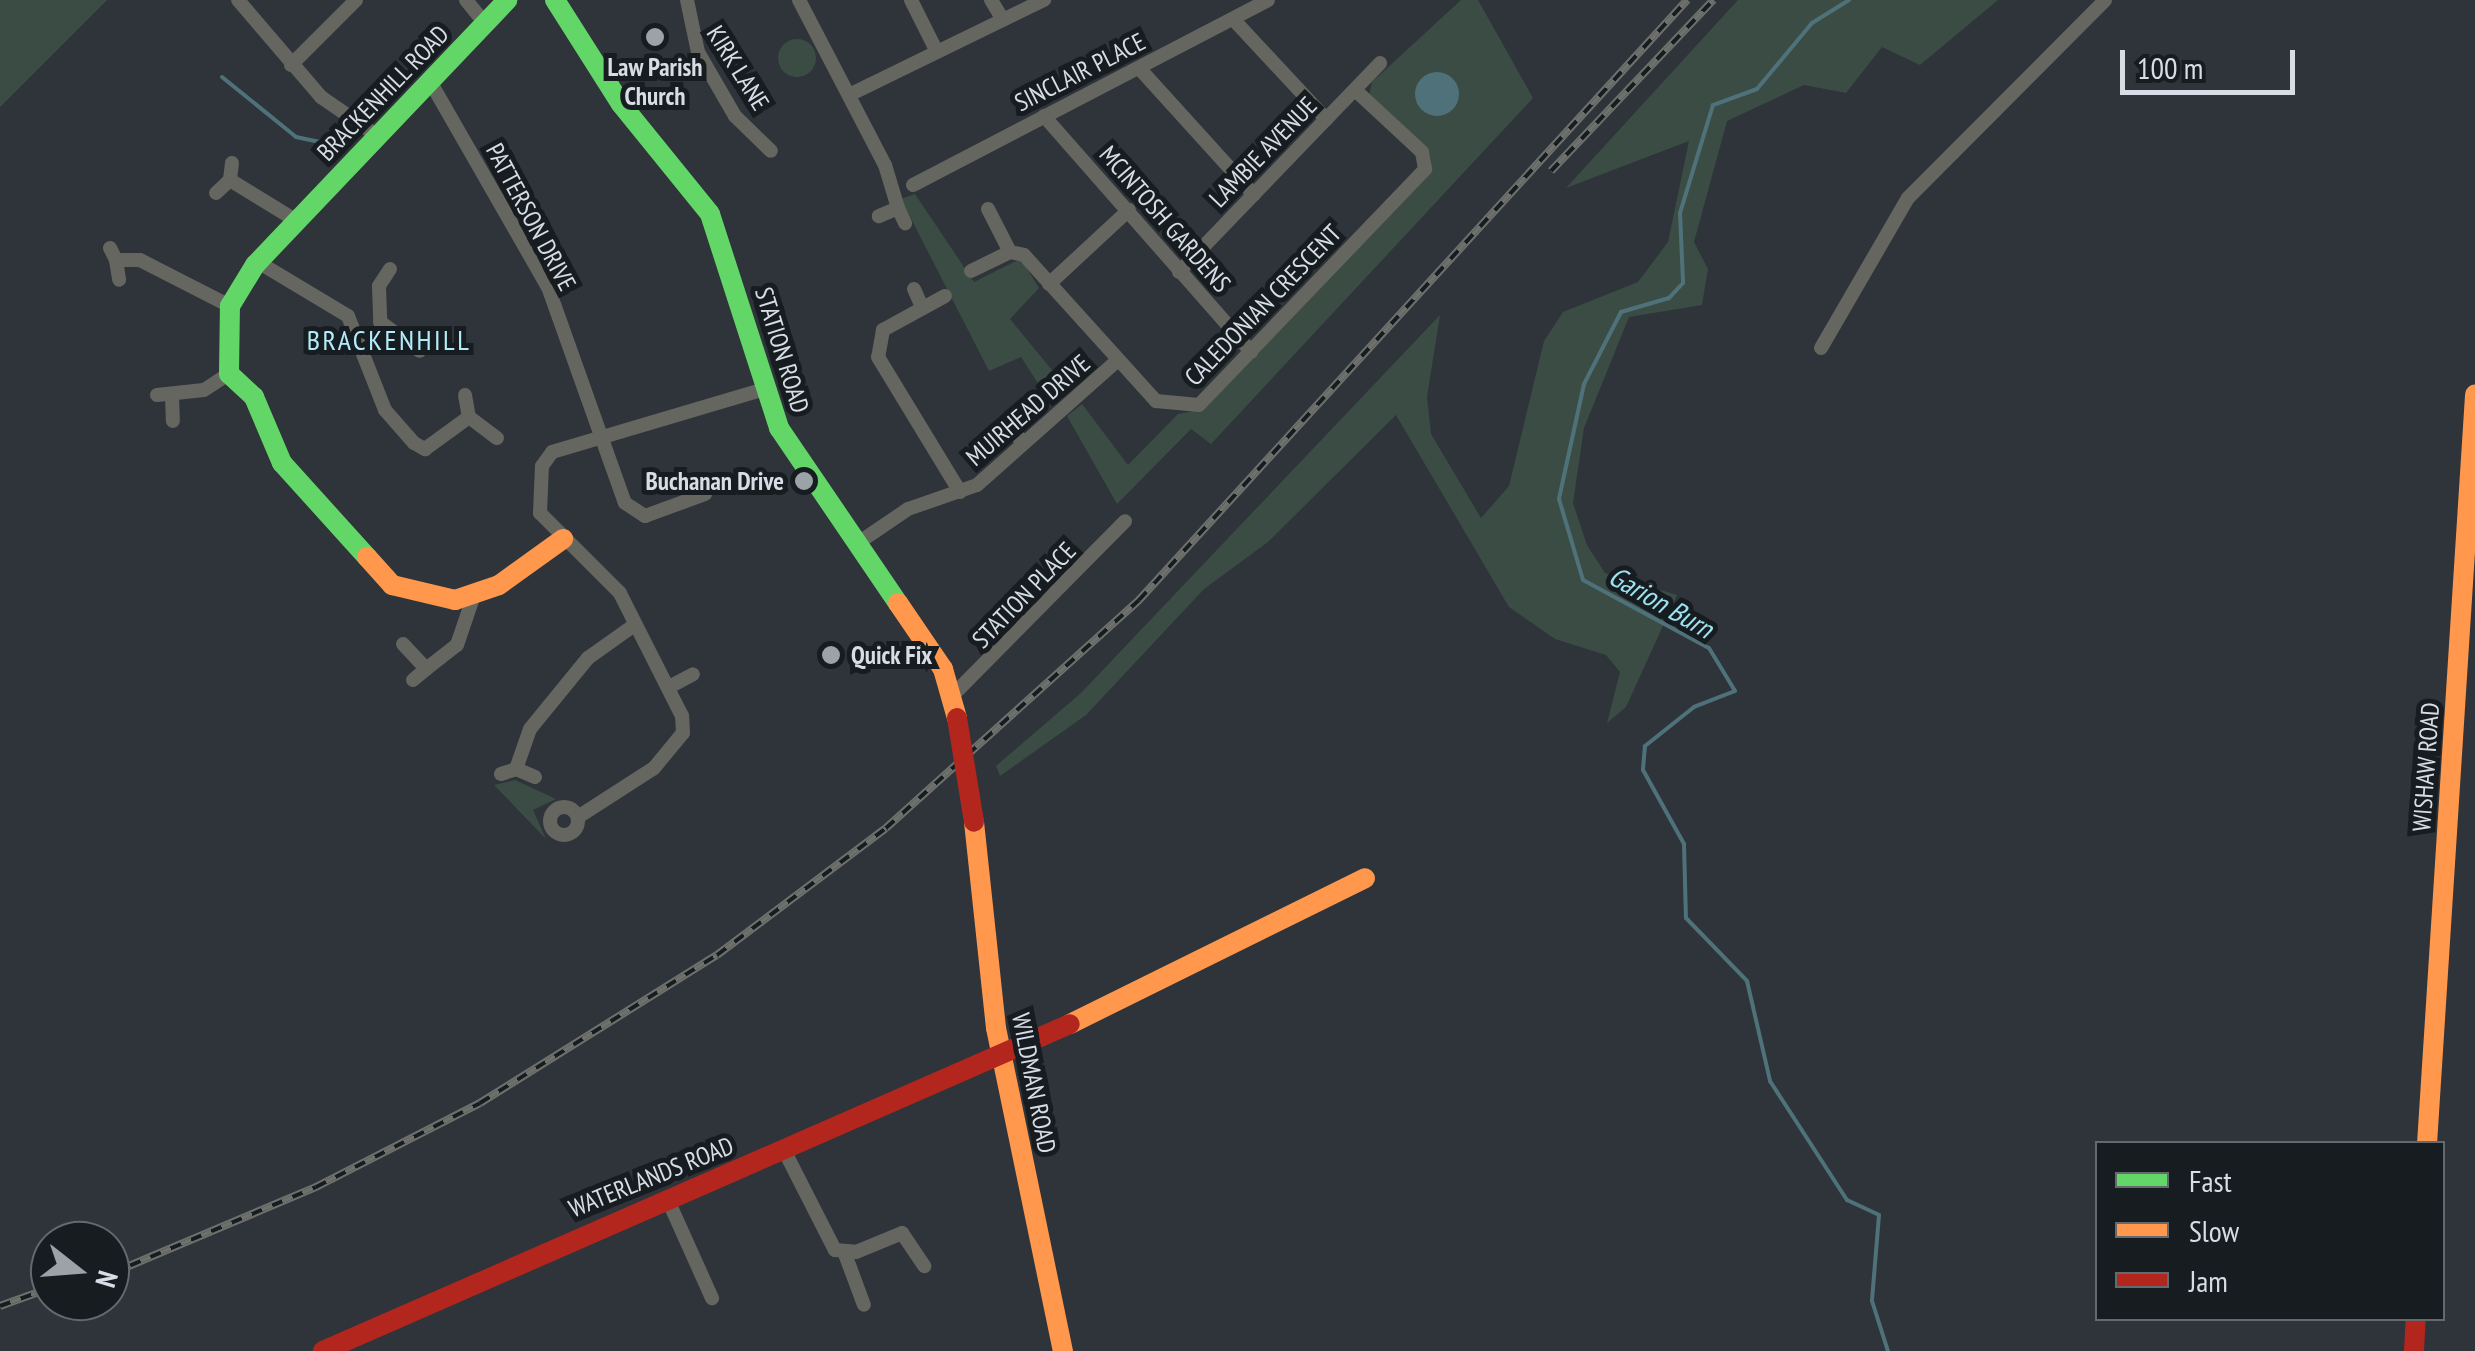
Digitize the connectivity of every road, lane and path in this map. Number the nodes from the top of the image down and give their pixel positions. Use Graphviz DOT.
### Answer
graph roads {
  1 [pos="238,0"];
  2 [pos="356,0"];
  3 [pos="466,0"];
  4 [pos="507,0"];
  5 [pos="554,0"];
  6 [pos="687,0"];
  7 [pos="799,0"];
  8 [pos="911,0"];
  9 [pos="991,0"];
  10 [pos="1044,0"];
  11 [pos="1268,0"];
  12 [pos="2105,0"];
  13 [pos="1234,18"];
  14 [pos="1002,20"];
  15 [pos="484,22"];
  16 [pos="937,52"];
  17 [pos="1380,63"];
  18 [pos="291,66"];
  19 [pos="1139,68"];
  20 [pos="431,83"];
  21 [pos="1354,90"];
  22 [pos="850,94"];
  23 [pos="1044,116"];
  24 [pos="1326,119"];
  25 [pos="376,135"];
  26 [pos="771,151"];
  27 [pos="232,163"];
  28 [pos="230,180"];
  29 [pos="913,185"];
  30 [pos="216,194"];
  31 [pos="1254,195"];
  32 [pos="898,208"];
  33 [pos="988,210"];
  34 [pos="1129,210"];
  35 [pos="879,216"];
  36 [pos="295,220"];
  37 [pos="905,223"];
  38 [pos="1010,252"];
  39 [pos="258,262"];
  40 [pos="390,269"];
  41 [pos="971,271"];
  42 [pos="1180,272"];
  43 [pos="119,280"];
  44 [pos="1050,284"];
  45 [pos="914,289"];
  46 [pos="945,296"];
  47 [pos="230,306"];
  48 [pos="922,307"];
  49 [pos="380,322"];
  50 [pos="356,336"];
  51 [pos="1821,348"];
  52 [pos="420,351"];
  53 [pos="1251,352"];
  54 [pos="1118,360"];
  55 [pos="230,374"];
  56 [pos="765,389"];
  57 [pos="2475,394"];
  58 [pos="465,395"];
  59 [pos="469,417"];
  60 [pos="173,421"];
  61 [pos="1008,426"];
  62 [pos="600,436"];
  63 [pos="497,438"];
  64 [pos="1022,441"];
  65 [pos="960,492"];
  66 [pos="705,494"];
  67 [pos="1125,521"];
  68 [pos="563,539"];
  69 [pos="858,543"];
  70 [pos="474,594"];
  71 [pos="633,626"];
  72 [pos="402,644"];
  73 [pos="426,669"];
  74 [pos="692,674"];
  75 [pos="413,680"];
  76 [pos="670,687"];
  77 [pos="952,696"];
  78 [pos="958,718"];
  79 [pos="516,769"];
  80 [pos="500,774"];
  81 [pos="534,777"];
  82 [pos="578,817"];
  83 [pos="1365,878"];
  84 [pos="1002,1058"];
  85 [pos="2427,1141"];
  86 [pos="786,1152"];
  87 [pos="666,1198"];
  88 [pos="844,1254"];
  89 [pos="924,1266"];
  90 [pos="712,1298"];
  91 [pos="864,1305"];
  92 [pos="2416,1321"];
  93 [pos="322,1351"];
  94 [pos="1063,1351"];
  95 [pos="2414,1351"];
  1 -- 18 [label="street"];
  2 -- 18 [label="street"];
  3 -- 15 [label="street"];
  4 -- 15 [label="main road, BRACKENHILL ROAD"];
  5 -- 56 [label="main road, STATION ROAD"];
  6 -- 26 [label="street, KIRK LANE"];
  7 -- 22 [label="street"];
  8 -- 16 [label="street"];
  9 -- 14 [label="street"];
  10 -- 14 [label="street"];
  11 -- 13 [label="street, SINCLAIR PLACE"];
  12 -- 51 [label="street"];
  13 -- 19 [label="street, SINCLAIR PLACE"];
  13 -- 24 [label="street"];
  14 -- 16 [label="street"];
  15 -- 20 [label="main road, BRACKENHILL ROAD"];
  16 -- 22 [label="street"];
  17 -- 21 [label="street, LAMBIE AVENUE"];
  18 -- 25 [label="street"];
  19 -- 23 [label="street, SINCLAIR PLACE"];
  19 -- 31 [label="street"];
  20 -- 25 [label="main road, BRACKENHILL ROAD"];
  20 -- 62 [label="street, PATTERSON DRIVE"];
  21 -- 24 [label="street, LAMBIE AVENUE"];
  21 -- 53 [label="street, CALEDONIAN CRESCENT"];
  22 -- 32 [label="street"];
  23 -- 29 [label="street, SINCLAIR PLACE"];
  23 -- 34 [label="street, MCINTOSH GARDENS"];
  24 -- 31 [label="street, LAMBIE AVENUE"];
  25 -- 36 [label="main road, BRACKENHILL ROAD"];
  27 -- 28 [label="street"];
  28 -- 30 [label="street"];
  28 -- 36 [label="street"];
  31 -- 42 [label="street, LAMBIE AVENUE"];
  32 -- 35 [label="street"];
  32 -- 37 [label="street"];
  33 -- 38 [label="street, CALEDONIAN CRESCENT"];
  34 -- 42 [label="street, MCINTOSH GARDENS"];
  34 -- 44 [label="street"];
  36 -- 39 [label="main road, BRACKENHILL ROAD"];
  38 -- 41 [label="street"];
  38 -- 44 [label="street, CALEDONIAN CRESCENT"];
  39 -- 47 [label="main road, BRACKENHILL ROAD"];
  39 -- 50 [label="street"];
  40 -- 49 [label="street"];
  42 -- 53 [label="street, MCINTOSH GARDENS"];
  43 -- 47 [label="street"];
  44 -- 54 [label="street, CALEDONIAN CRESCENT"];
  45 -- 48 [label="street"];
  46 -- 48 [label="street"];
  47 -- 55 [label="main road"];
  48 -- 65 [label="street"];
  49 -- 50 [label="street"];
  49 -- 52 [label="street"];
  50 -- 59 [label="street"];
  53 -- 54 [label="street, CALEDONIAN CRESCENT"];
  54 -- 64 [label="street, MUIRHEAD DRIVE"];
  55 -- 60 [label="street"];
  55 -- 70 [label="main road"];
  56 -- 62 [label="street"];
  56 -- 69 [label="main road, STATION ROAD"];
  57 -- 85 [label="main road, WISHAW ROAD"];
  58 -- 59 [label="street"];
  59 -- 63 [label="street"];
  61 -- 64 [label="street"];
  62 -- 66 [label="street, PATTERSON DRIVE"];
  62 -- 68 [label="street"];
  64 -- 65 [label="street, MUIRHEAD DRIVE"];
  65 -- 69 [label="street, MUIRHEAD DRIVE"];
  67 -- 77 [label="street, STATION PLACE"];
  68 -- 70 [label="main road"];
  68 -- 71 [label="street"];
  69 -- 77 [label="main road, STATION ROAD"];
  70 -- 73 [label="street"];
  71 -- 76 [label="street"];
  71 -- 79 [label="street"];
  72 -- 73 [label="street"];
  73 -- 75 [label="street"];
  74 -- 76 [label="street"];
  76 -- 82 [label="street"];
  77 -- 78 [label="main road, STATION ROAD"];
  78 -- 84 [label="main road, WILDMAN ROAD, bridge"];
  79 -- 80 [label="street"];
  79 -- 81 [label="street"];
  83 -- 84 [label="main road, WATERLANDS ROAD"];
  84 -- 86 [label="main road, WATERLANDS ROAD"];
  84 -- 94 [label="main road, WILDMAN ROAD"];
  86 -- 87 [label="main road, WATERLANDS ROAD"];
  86 -- 88 [label="street"];
  87 -- 90 [label="street"];
  87 -- 93 [label="main road, WATERLANDS ROAD"];
  88 -- 89 [label="street"];
  88 -- 91 [label="street"];
  92 -- 95 [label="main road"];
}
